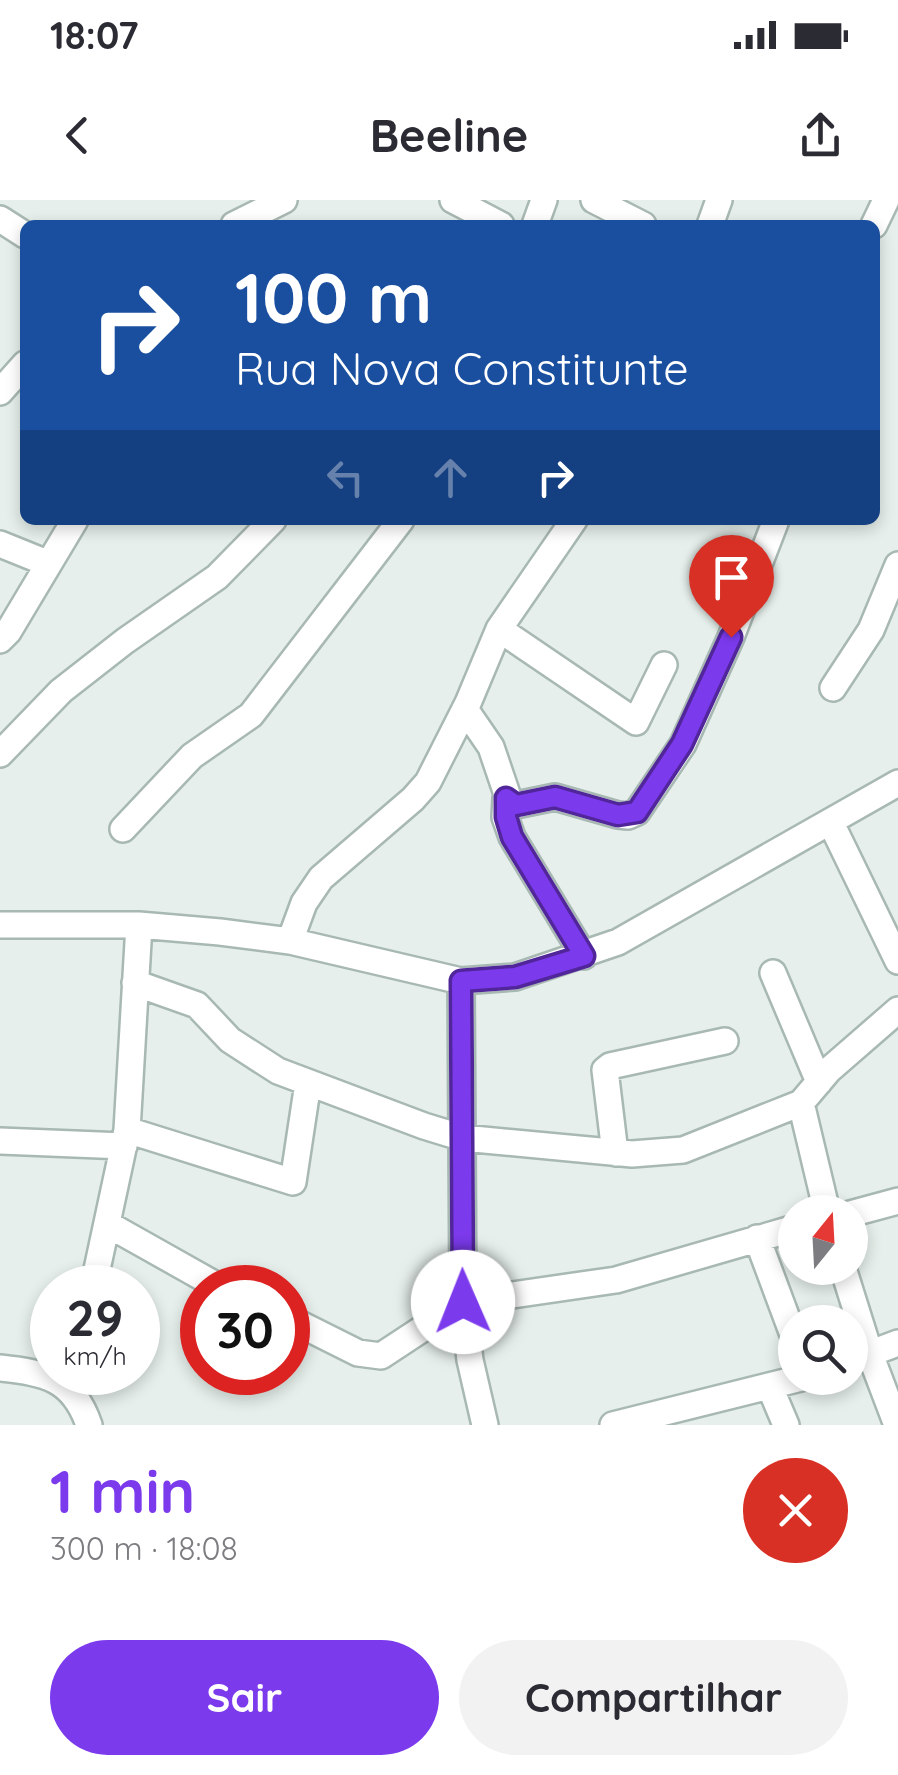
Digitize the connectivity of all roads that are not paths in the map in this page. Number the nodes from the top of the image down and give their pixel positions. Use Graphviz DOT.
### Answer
graph roads {
  1 [pos="284,200"];
  2 [pos="453,200"];
  3 [pos="594,200"];
  4 [pos="244,220"];
  5 [pos="491,220"];
  6 [pos="633,220"];
  7 [pos="20,370"];
  8 [pos="0,392"];
  9 [pos="71,525"];
  10 [pos="268,525"];
  11 [pos="397,525"];
  12 [pos="571,525"];
  13 [pos="774,525"];
  14 [pos="0,544"];
  15 [pos="47,563"];
  16 [pos="898,565"];
  17 [pos="499,629"];
  18 [pos="0,640"];
  19 [pos="664,665"];
  20 [pos="833,688"];
  21 [pos="465,710"];
  22 [pos="0,754"];
  23 [pos="898,783"];
  24 [pos="506,798"];
  25 [pos="830,823"];
  26 [pos="122,829"];
  27 [pos="138,925"];
  28 [pos="0,926"];
  29 [pos="290,940"];
  30 [pos="584,956"];
  31 [pos="898,961"];
  32 [pos="773,973"];
  33 [pos="461,981"];
  34 [pos="135,983"];
  35 [pos="898,1010"];
  36 [pos="725,1041"];
  37 [pos="819,1082"];
  38 [pos="308,1083"];
  39 [pos="801,1103"];
  40 [pos="125,1138"];
  41 [pos="463,1138"];
  42 [pos="0,1141"];
  43 [pos="615,1154"];
  44 [pos="823,1195"];
  45 [pos="898,1201"];
  46 [pos="868,1209"];
  47 [pos="109,1225"];
  48 [pos="778,1232"];
  49 [pos="757,1238"];
  50 [pos="99,1265"];
  51 [pos="180,1265"];
  52 [pos="463,1302"];
  53 [pos="782,1305"];
  54 [pos="310,1329"];
  55 [pos="898,1343"];
  56 [pos="868,1354"];
  57 [pos="0,1368"];
  58 [pos="30,1371"];
  59 [pos="868,1371"];
  60 [pos="778,1385"];
  61 [pos="770,1387"];
  62 [pos="77,1395"];
  63 [pos="702,1415"];
  64 [pos="89,1425"];
  65 [pos="485,1425"];
  66 [pos="613,1425"];
  67 [pos="786,1425"];
  68 [pos="898,1425"];
  1 -- 4 [label="street"];
  2 -- 5 [label="street"];
  3 -- 6 [label="street"];
  7 -- 8 [label="street"];
  9 -- 15 [label="street"];
  10 -- 22 [label="street"];
  11 -- 26 [label="street"];
  12 -- 17 [label="street"];
  13 -- 24 [label="street"];
  14 -- 15 [label="street"];
  15 -- 18 [label="street"];
  16 -- 20 [label="street"];
  17 -- 19 [label="street"];
  17 -- 21 [label="street"];
  21 -- 24 [label="street"];
  21 -- 29 [label="street"];
  23 -- 25 [label="street"];
  24 -- 30 [label="street"];
  25 -- 30 [label="street"];
  25 -- 31 [label="street"];
  27 -- 28 [label="street"];
  27 -- 29 [label="street"];
  27 -- 34 [label="street"];
  29 -- 33 [label="street"];
  30 -- 33 [label="street"];
  32 -- 37 [label="street"];
  33 -- 41 [label="street"];
  34 -- 38 [label="street"];
  34 -- 40 [label="street"];
  35 -- 37 [label="street"];
  36 -- 43 [label="street"];
  37 -- 39 [label="street"];
  38 -- 40 [label="street"];
  38 -- 41 [label="street"];
  39 -- 43 [label="street"];
  39 -- 44 [label="street"];
  40 -- 42 [label="street"];
  40 -- 47 [label="street"];
  41 -- 43 [label="street"];
  41 -- 52 [label="street"];
  45 -- 46 [label="street"];
  47 -- 50 [label="street"];
  47 -- 51 [label="street"];
  48 -- 49 [label="street"];
  49 -- 52 [label="street"];
  49 -- 53 [label="street"];
  52 -- 54 [label="street"];
  52 -- 65 [label="street"];
  55 -- 56 [label="street"];
  57 -- 58 [label="street"];
  59 -- 68 [label="street"];
  60 -- 61 [label="street"];
  61 -- 63 [label="street"];
  61 -- 67 [label="street"];
  62 -- 64 [label="street"];
  63 -- 66 [label="street"];
}
